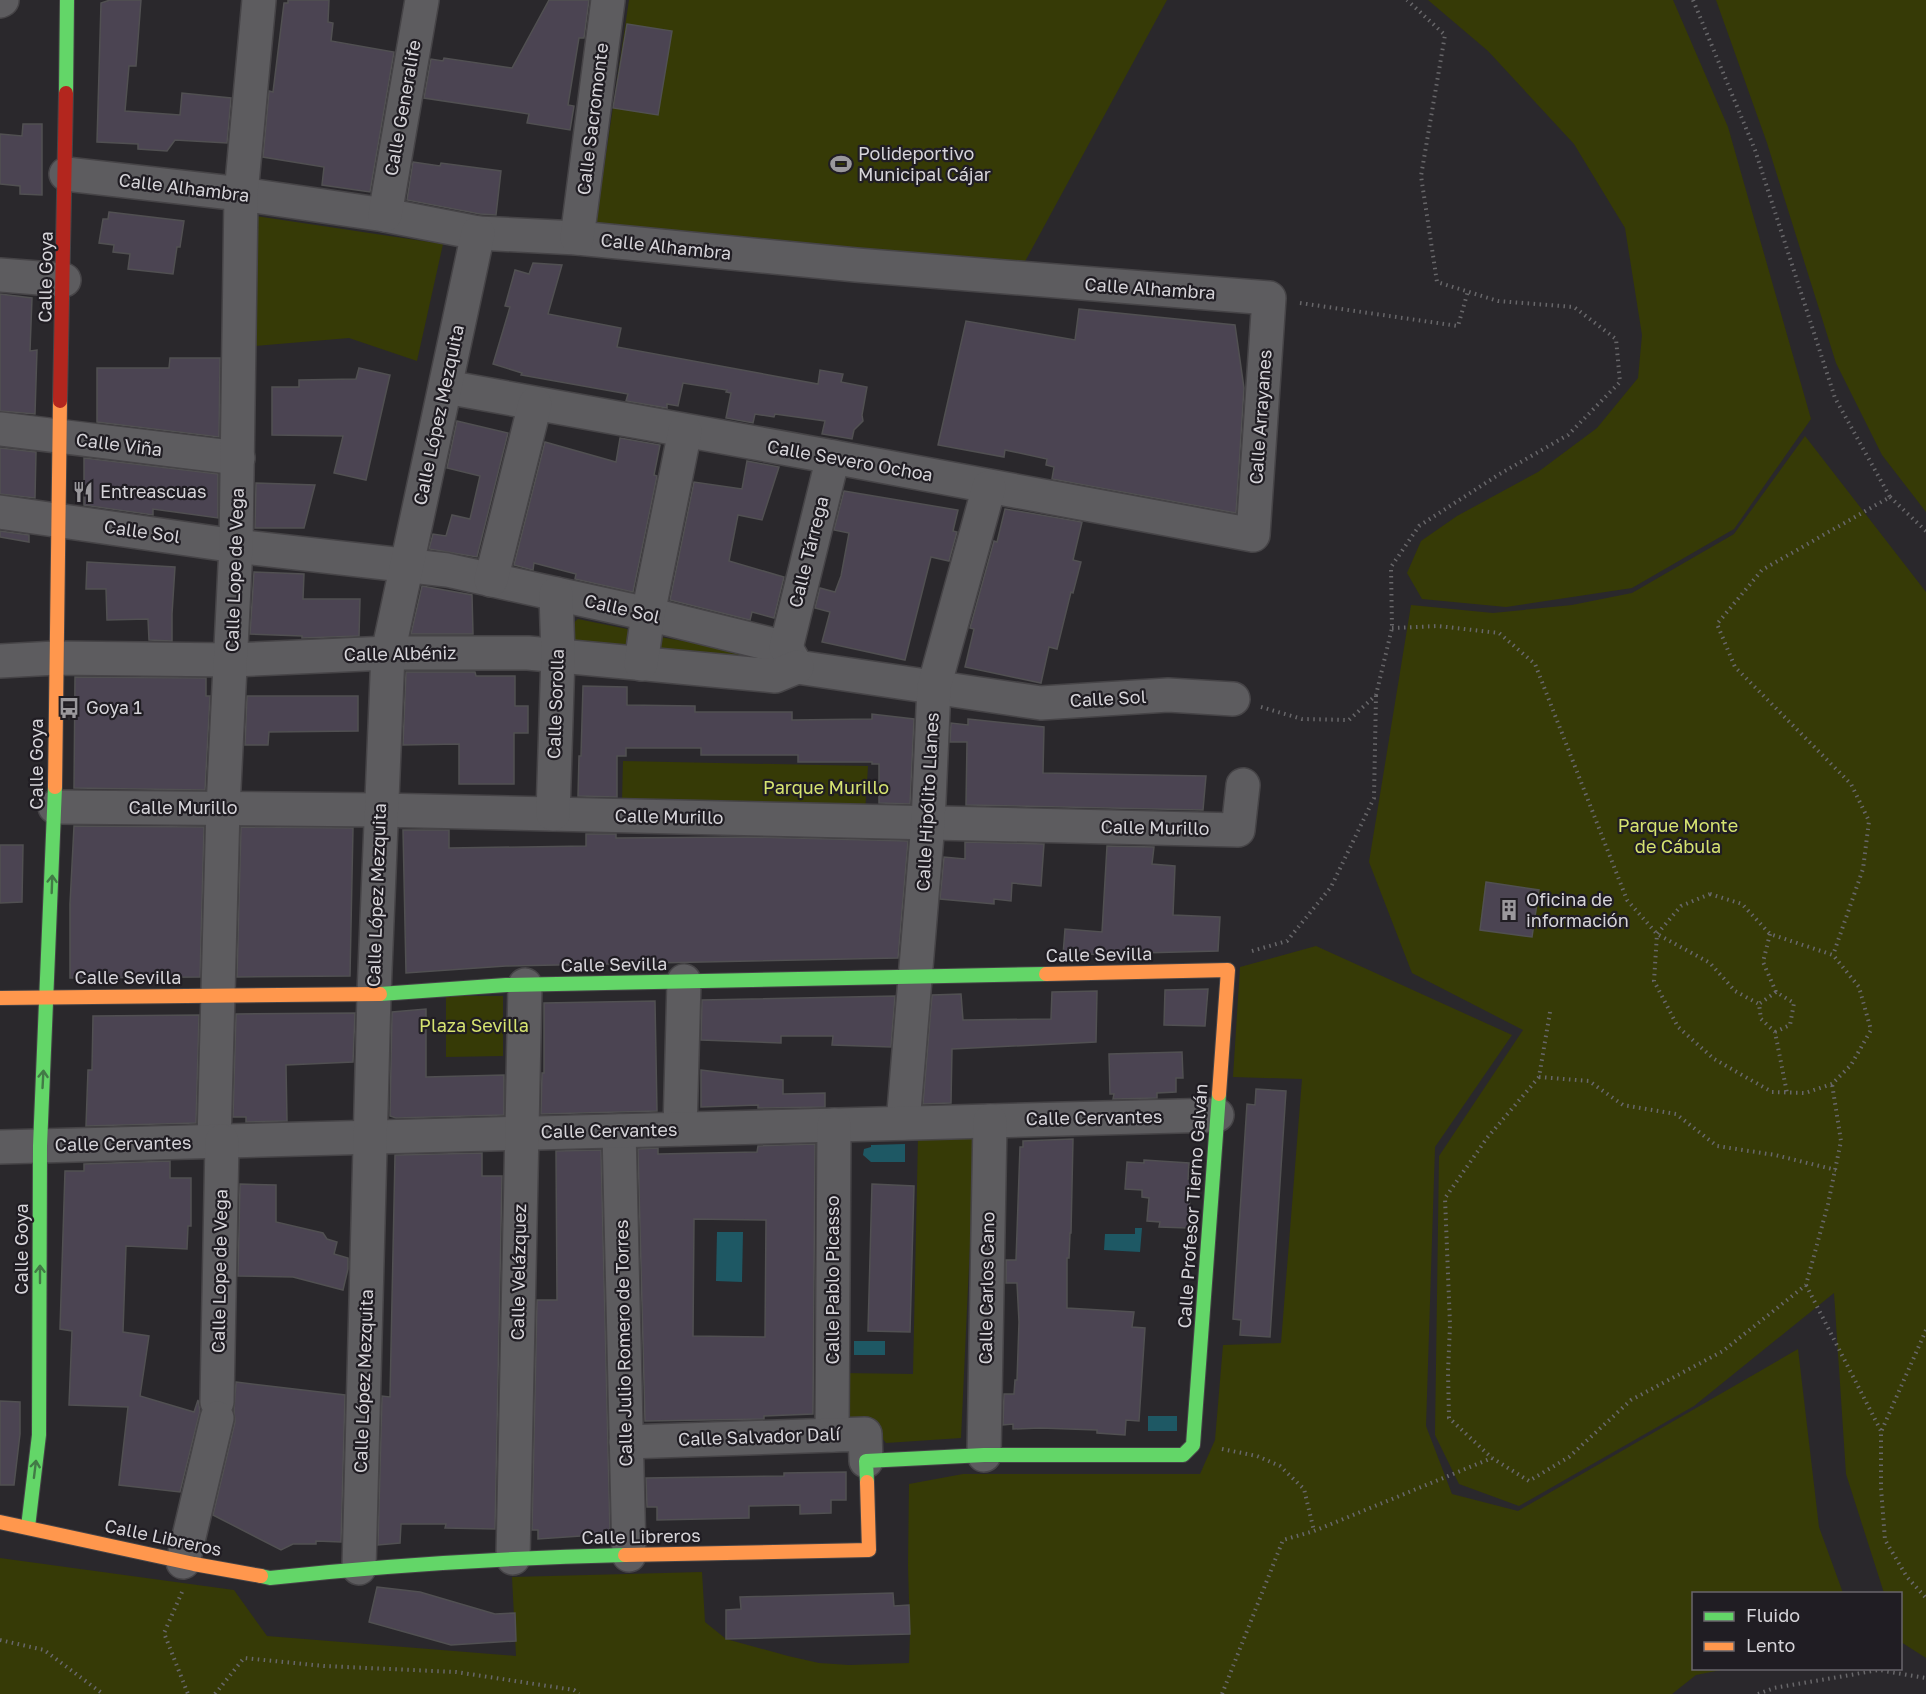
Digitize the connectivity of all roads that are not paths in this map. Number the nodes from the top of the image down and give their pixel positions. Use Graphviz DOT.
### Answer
graph roads {
  1 [pos="67,0"];
  2 [pos="259,0"];
  3 [pos="422,0"];
  4 [pos="608,0"];
  5 [pos="66,174"];
  6 [pos="241,194"];
  7 [pos="384,215"];
  8 [pos="478,233"];
  9 [pos="578,238"];
  10 [pos="0,275"];
  11 [pos="64,280"];
  12 [pos="1269,298"];
  13 [pos="446,387"];
  14 [pos="535,404"];
  15 [pos="0,429"];
  16 [pos="685,431"];
  17 [pos="59,438"];
  18 [pos="833,457"];
  19 [pos="238,458"];
  20 [pos="989,487"];
  21 [pos="0,512"];
  22 [pos="58,520"];
  23 [pos="1253,535"];
  24 [pos="236,546"];
  25 [pos="406,565"];
  26 [pos="491,580"];
  27 [pos="556,594"];
  28 [pos="648,614"];
  29 [pos="388,653"];
  30 [pos="558,656"];
  31 [pos="791,657"];
  32 [pos="56,658"];
  33 [pos="232,660"];
  34 [pos="0,661"];
  35 [pos="641,664"];
  36 [pos="934,687"];
  37 [pos="1233,699"];
  38 [pos="1243,785"];
  39 [pos="55,807"];
  40 [pos="223,808"];
  41 [pos="380,810"];
  42 [pos="553,814"];
  43 [pos="928,823"];
  44 [pos="1228,970"];
  45 [pos="916,977"];
  46 [pos="684,981"];
  47 [pos="525,985"];
  48 [pos="374,994"];
  49 [pos="47,997"];
  50 [pos="217,997"];
  51 [pos="0,998"];
  52 [pos="1217,1115"];
  53 [pos="990,1121"];
  54 [pos="903,1123"];
  55 [pos="834,1125"];
  56 [pos="680,1129"];
  57 [pos="619,1131"];
  58 [pos="522,1134"];
  59 [pos="371,1137"];
  60 [pos="218,1141"];
  61 [pos="40,1146"];
  62 [pos="0,1147"];
  63 [pos="832,1434"];
  64 [pos="626,1442"];
  65 [pos="984,1455"];
  66 [pos="866,1461"];
  67 [pos="0,1522"];
  68 [pos="28,1527"];
  69 [pos="629,1555"];
  70 [pos="513,1558"];
  71 [pos="189,1563"];
  72 [pos="359,1568"];
  1 -- 5 [label="street, Calle Goya"];
  2 -- 6 [label="street, Calle Lope de Vega"];
  3 -- 7 [label="street, Calle Generalife"];
  4 -- 9 [label="street, Calle Sacromonte"];
  5 -- 6 [label="street, Calle Alhambra"];
  5 -- 11 [label="street, Calle Goya"];
  6 -- 7 [label="street, Calle Alhambra"];
  6 -- 19 [label="street, Calle Lope de Vega"];
  7 -- 8 [label="street, Calle Alhambra"];
  8 -- 9 [label="street, Calle Alhambra"];
  8 -- 13 [label="street, Calle López Mezquita"];
  9 -- 12 [label="street, Calle Alhambra"];
  10 -- 11 [label="street"];
  11 -- 17 [label="street, Calle Goya"];
  12 -- 23 [label="street, Calle Arrayanes"];
  13 -- 14 [label="street, Calle Severo Ochoa"];
  13 -- 25 [label="street, Calle López Mezquita"];
  14 -- 16 [label="street, Calle Severo Ochoa"];
  14 -- 26 [label="street"];
  15 -- 17 [label="street, Calle Viña"];
  16 -- 18 [label="street, Calle Severo Ochoa"];
  16 -- 28 [label="street"];
  17 -- 19 [label="street, Calle Viña"];
  17 -- 22 [label="street, Calle Goya"];
  18 -- 20 [label="street, Calle Severo Ochoa"];
  18 -- 31 [label="street, Calle Tárrega"];
  19 -- 24 [label="street, Calle Lope de Vega"];
  20 -- 23 [label="street, Calle Severo Ochoa"];
  20 -- 36 [label="street, Calle Hipólito Llanes"];
  21 -- 22 [label="street, Calle Sol"];
  22 -- 24 [label="street, Calle Sol"];
  22 -- 32 [label="street, Calle Goya"];
  24 -- 25 [label="street, Calle Sol"];
  24 -- 33 [label="street, Calle Lope de Vega"];
  25 -- 26 [label="street, Calle Sol"];
  25 -- 29 [label="street, Calle López Mezquita"];
  26 -- 27 [label="street, Calle Sol"];
  27 -- 28 [label="street, Calle Sol"];
  27 -- 30 [label="street, Calle Sorolla"];
  28 -- 31 [label="street, Calle Sol"];
  28 -- 35 [label="street"];
  29 -- 30 [label="street, Calle Albéniz"];
  29 -- 33 [label="street, Calle Albéniz"];
  29 -- 41 [label="street, Calle López Mezquita"];
  30 -- 35 [label="street, Calle Albéniz"];
  30 -- 42 [label="street, Calle Sorolla"];
  31 -- 35 [label="street, Calle Albéniz"];
  31 -- 36 [label="street, Calle Sol"];
  32 -- 33 [label="street, Calle Albéniz"];
  32 -- 34 [label="street, Calle Albéniz"];
  32 -- 39 [label="street, Calle Goya"];
  33 -- 40 [label="street, Calle Lope de Vega"];
  36 -- 37 [label="street, Calle Sol"];
  36 -- 43 [label="street, Calle Hipólito Llanes"];
  38 -- 43 [label="street, Calle Murillo"];
  39 -- 40 [label="street, Calle Murillo"];
  49 -- 39 [label="street, Calle Goya, one-way"];
  40 -- 41 [label="street, Calle Murillo"];
  40 -- 50 [label="street, Calle Lope de Vega"];
  41 -- 42 [label="street, Calle Murillo"];
  41 -- 48 [label="street, Calle López Mezquita"];
  42 -- 43 [label="street, Calle Murillo"];
  43 -- 45 [label="street, Calle Hipólito Llanes"];
  44 -- 45 [label="street, Calle Sevilla"];
  44 -- 52 [label="street, Calle Profesor Tierno Galván"];
  45 -- 46 [label="street, Calle Sevilla"];
  45 -- 54 [label="street, Calle Hipólito Llanes"];
  46 -- 47 [label="street, Calle Sevilla"];
  46 -- 56 [label="street"];
  47 -- 48 [label="street, Calle Sevilla"];
  47 -- 58 [label="street, Calle Velázquez"];
  48 -- 50 [label="street, Calle Sevilla"];
  48 -- 59 [label="street, Calle López Mezquita"];
  49 -- 50 [label="street, Calle Sevilla"];
  49 -- 51 [label="street, Calle Sevilla"];
  61 -- 49 [label="street, Calle Goya, one-way"];
  50 -- 60 [label="street, Calle Lope de Vega"];
  52 -- 53 [label="street, Calle Cervantes"];
  52 -- 65 [label="street, Calle Profesor Tierno Galván"];
  53 -- 54 [label="street, Calle Cervantes"];
  53 -- 65 [label="street, Calle Carlos Cano"];
  54 -- 55 [label="street, Calle Cervantes"];
  55 -- 56 [label="street, Calle Cervantes"];
  55 -- 63 [label="street, Calle Pablo Picasso"];
  56 -- 57 [label="street, Calle Cervantes"];
  57 -- 58 [label="street, Calle Cervantes"];
  57 -- 64 [label="street, Calle Julio Romero de Torres"];
  58 -- 59 [label="street, Calle Cervantes"];
  58 -- 70 [label="street, Calle Velázquez"];
  59 -- 60 [label="street, Calle Cervantes"];
  59 -- 72 [label="street, Calle López Mezquita"];
  60 -- 61 [label="street, Calle Cervantes"];
  60 -- 71 [label="street, Calle Lope de Vega"];
  61 -- 62 [label="street, Calle Cervantes"];
  68 -- 61 [label="street, Calle Goya, one-way"];
  63 -- 64 [label="street, Calle Salvador Dalí"];
  63 -- 66 [label="street, Calle Salvador Dalí"];
  64 -- 69 [label="street, Calle Julio Romero de Torres"];
  65 -- 66 [label="street"];
  66 -- 69 [label="street, Calle Libreros"];
  67 -- 68 [label="street, Calle Libreros"];
  68 -- 71 [label="street, Calle Libreros"];
  69 -- 70 [label="street, Calle Libreros"];
  70 -- 72 [label="street, Calle Libreros"];
  71 -- 72 [label="street, Calle Libreros"];
}
